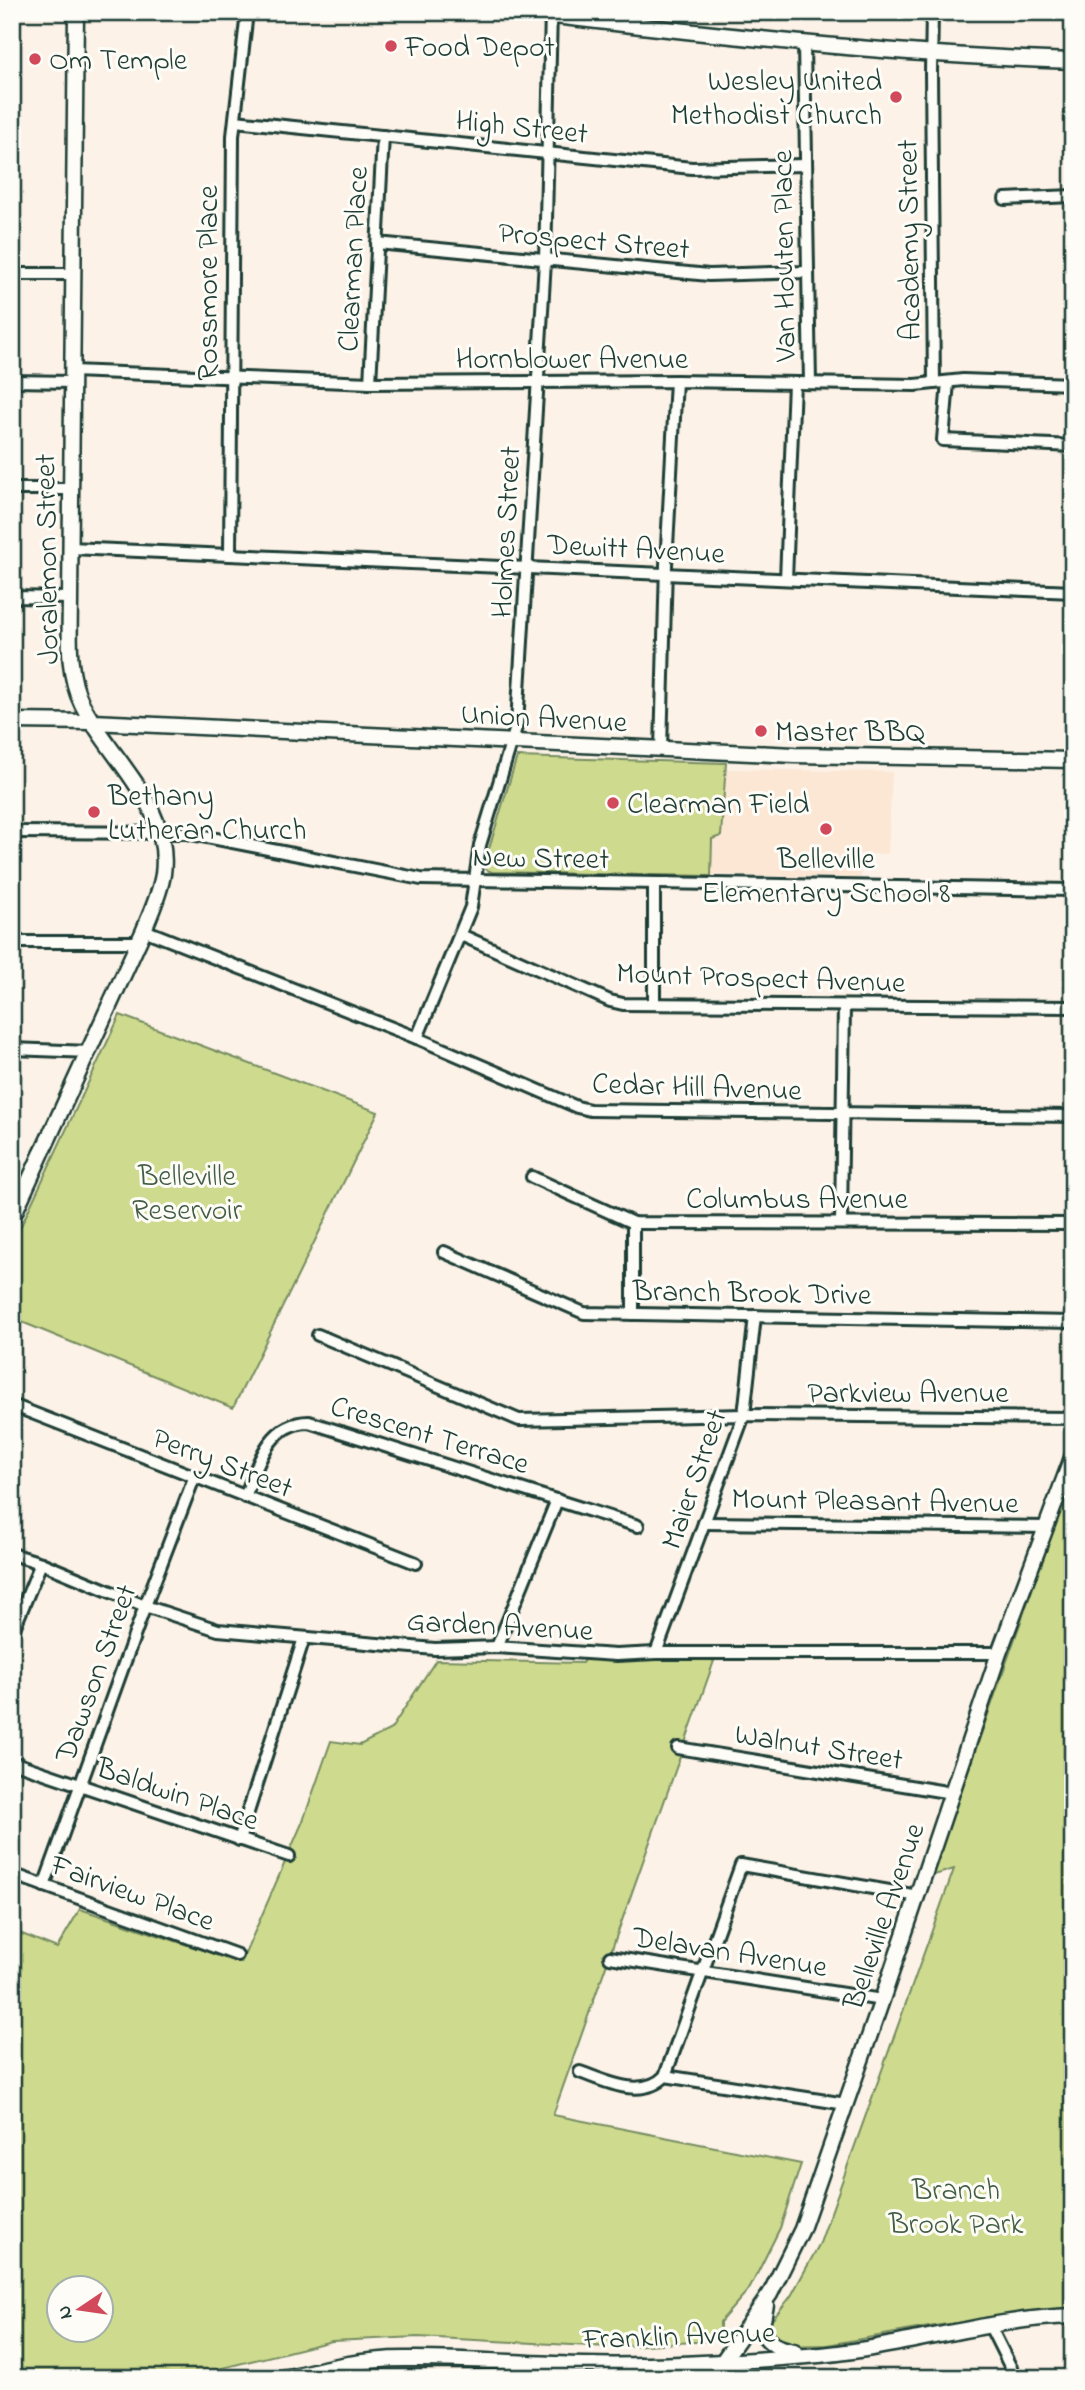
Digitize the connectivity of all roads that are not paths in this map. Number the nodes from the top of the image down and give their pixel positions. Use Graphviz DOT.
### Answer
graph roads {
  1 [pos="76,12"];
  2 [pos="247,12"];
  3 [pos="521,12"];
  4 [pos="932,12"];
  5 [pos="551,14"];
  6 [pos="804,44"];
  7 [pos="932,55"];
  8 [pos="1073,61"];
  9 [pos="234,121"];
  10 [pos="383,136"];
  11 [pos="548,153"];
  12 [pos="805,165"];
  13 [pos="1073,196"];
  14 [pos="1005,199"];
  15 [pos="377,243"];
  16 [pos="545,261"];
  17 [pos="807,272"];
  18 [pos="12,274"];
  19 [pos="73,274"];
  20 [pos="72,376"];
  21 [pos="231,377"];
  22 [pos="12,381"];
  23 [pos="676,381"];
  24 [pos="538,382"];
  25 [pos="948,382"];
  26 [pos="370,383"];
  27 [pos="794,383"];
  28 [pos="810,383"];
  29 [pos="934,383"];
  30 [pos="1073,384"];
  31 [pos="1073,446"];
  32 [pos="12,489"];
  33 [pos="71,489"];
  34 [pos="70,548"];
  35 [pos="230,555"];
  36 [pos="527,567"];
  37 [pos="666,574"];
  38 [pos="786,579"];
  39 [pos="1073,592"];
  40 [pos="12,597"];
  41 [pos="70,598"];
  42 [pos="12,722"];
  43 [pos="93,722"];
  44 [pos="512,742"];
  45 [pos="661,748"];
  46 [pos="1073,760"];
  47 [pos="12,832"];
  48 [pos="160,832"];
  49 [pos="476,881"];
  50 [pos="654,884"];
  51 [pos="1073,890"];
  52 [pos="461,935"];
  53 [pos="141,936"];
  54 [pos="12,943"];
  55 [pos="654,1004"];
  56 [pos="844,1006"];
  57 [pos="1073,1007"];
  58 [pos="417,1038"];
  59 [pos="12,1049"];
  60 [pos="90,1052"];
  61 [pos="843,1114"];
  62 [pos="1073,1116"];
  63 [pos="532,1177"];
  64 [pos="16,1200"];
  65 [pos="12,1218"];
  66 [pos="841,1222"];
  67 [pos="633,1223"];
  68 [pos="1073,1224"];
  69 [pos="444,1252"];
  70 [pos="633,1314"];
  71 [pos="755,1316"];
  72 [pos="1073,1322"];
  73 [pos="318,1335"];
  74 [pos="12,1405"];
  75 [pos="744,1415"];
  76 [pos="1073,1418"];
  77 [pos="1073,1455"];
  78 [pos="194,1478"];
  79 [pos="245,1497"];
  80 [pos="556,1500"];
  81 [pos="704,1523"];
  82 [pos="638,1526"];
  83 [pos="1045,1527"];
  84 [pos="12,1554"];
  85 [pos="41,1563"];
  86 [pos="416,1563"];
  87 [pos="145,1606"];
  88 [pos="12,1633"];
  89 [pos="304,1638"];
  90 [pos="497,1647"];
  91 [pos="656,1653"];
  92 [pos="999,1653"];
  93 [pos="678,1748"];
  94 [pos="12,1762"];
  95 [pos="80,1786"];
  96 [pos="952,1793"];
  97 [pos="239,1840"];
  98 [pos="289,1856"];
  99 [pos="12,1874"];
  100 [pos="44,1886"];
  101 [pos="918,1896"];
  102 [pos="237,1955"];
  103 [pos="610,1957"];
  104 [pos="702,1972"];
  105 [pos="883,2000"];
  106 [pos="580,2072"];
  107 [pos="665,2076"];
  108 [pos="846,2104"];
  109 [pos="769,2294"];
  110 [pos="1073,2316"];
  111 [pos="989,2324"];
  112 [pos="808,2356"];
  113 [pos="723,2361"];
  114 [pos="640,2365"];
  115 [pos="285,2378"];
  116 [pos="671,2378"];
  117 [pos="710,2378"];
  118 [pos="1016,2378"];
  1 -- 19 [label="main road, Joralemon Street"];
  2 -- 9 [label="street, Rossmore Place"];
  3 -- 5 [label="main road"];
  4 -- 7 [label="street, Academy Street"];
  5 -- 6 [label="main road"];
  5 -- 11 [label="street, Holmes Street"];
  6 -- 7 [label="main road"];
  6 -- 12 [label="street, Van Houten Place"];
  7 -- 8 [label="main road"];
  7 -- 29 [label="street, Academy Street"];
  9 -- 10 [label="street, High Street"];
  9 -- 21 [label="street, Rossmore Place"];
  10 -- 11 [label="street, High Street"];
  10 -- 15 [label="street, Clearman Place"];
  11 -- 12 [label="street, High Street"];
  11 -- 16 [label="street, Holmes Street"];
  12 -- 17 [label="street, Van Houten Place"];
  13 -- 14 [label="street"];
  15 -- 16 [label="street, Prospect Street"];
  15 -- 26 [label="street, Clearman Place"];
  16 -- 17 [label="street, Prospect Street"];
  16 -- 24 [label="street, Holmes Street"];
  17 -- 28 [label="street, Van Houten Place"];
  18 -- 19 [label="street"];
  19 -- 20 [label="main road, Joralemon Street"];
  20 -- 21 [label="street, Hornblower Avenue"];
  20 -- 22 [label="street, Hornblower Avenue"];
  20 -- 33 [label="main road, Joralemon Street"];
  21 -- 26 [label="street, Hornblower Avenue"];
  21 -- 35 [label="street, Rossmore Place"];
  23 -- 24 [label="street, Hornblower Avenue"];
  23 -- 27 [label="street, Hornblower Avenue"];
  23 -- 37 [label="street"];
  24 -- 26 [label="street, Hornblower Avenue"];
  24 -- 36 [label="street, Holmes Street"];
  25 -- 29 [label="street, Hornblower Avenue"];
  25 -- 30 [label="street, Hornblower Avenue"];
  25 -- 31 [label="street"];
  27 -- 28 [label="street, Hornblower Avenue"];
  27 -- 38 [label="street, Van Houten Place"];
  28 -- 29 [label="street, Hornblower Avenue"];
  32 -- 33 [label="street"];
  33 -- 34 [label="main road, Joralemon Street"];
  34 -- 35 [label="street, Dewitt Avenue"];
  34 -- 41 [label="main road, Joralemon Street"];
  35 -- 36 [label="street, Dewitt Avenue"];
  36 -- 37 [label="street, Dewitt Avenue"];
  36 -- 44 [label="street, Holmes Street"];
  37 -- 38 [label="street, Dewitt Avenue"];
  37 -- 45 [label="street"];
  38 -- 39 [label="street, Dewitt Avenue"];
  40 -- 41 [label="street"];
  41 -- 43 [label="main road, Joralemon Street"];
  42 -- 43 [label="main road, Union Avenue"];
  43 -- 44 [label="main road, Union Avenue"];
  43 -- 48 [label="main road, Joralemon Street"];
  44 -- 45 [label="main road, Union Avenue"];
  44 -- 49 [label="street, Holmes Street"];
  45 -- 46 [label="main road, Union Avenue"];
  47 -- 48 [label="street, New Street"];
  48 -- 49 [label="street, New Street"];
  48 -- 53 [label="main road, Joralemon Street"];
  49 -- 50 [label="street, New Street"];
  49 -- 52 [label="street, Holmes Street"];
  50 -- 51 [label="street, New Street"];
  50 -- 55 [label="street"];
  52 -- 55 [label="street, Mount Prospect Avenue"];
  52 -- 58 [label="street, Holmes Street"];
  53 -- 54 [label="street"];
  53 -- 58 [label="street, Cedar Hill Avenue"];
  53 -- 60 [label="main road, Joralemon Street"];
  55 -- 56 [label="street, Mount Prospect Avenue"];
  56 -- 57 [label="street, Mount Prospect Avenue"];
  56 -- 61 [label="street"];
  58 -- 61 [label="street, Cedar Hill Avenue"];
  59 -- 60 [label="street"];
  60 -- 64 [label="main road, Joralemon Street"];
  61 -- 62 [label="street, Cedar Hill Avenue"];
  61 -- 66 [label="street"];
  63 -- 67 [label="street, Columbus Avenue"];
  64 -- 65 [label="main road, Joralemon Street"];
  66 -- 67 [label="street, Columbus Avenue"];
  66 -- 68 [label="street, Columbus Avenue"];
  67 -- 70 [label="street"];
  69 -- 70 [label="street, Branch Brook Drive"];
  70 -- 71 [label="street, Branch Brook Drive"];
  71 -- 72 [label="street, Branch Brook Drive"];
  71 -- 75 [label="street, Maier Street"];
  73 -- 75 [label="street, Parkview Avenue"];
  74 -- 78 [label="street, Perry Street"];
  75 -- 76 [label="street, Parkview Avenue"];
  75 -- 81 [label="street, Maier Street"];
  77 -- 83 [label="main road, Belleville Avenue"];
  78 -- 79 [label="street, Perry Street"];
  78 -- 87 [label="street, Dawson Street"];
  79 -- 80 [label="street, Crescent Terrace"];
  79 -- 86 [label="street, Perry Street"];
  80 -- 82 [label="street, Crescent Terrace"];
  80 -- 90 [label="street"];
  81 -- 83 [label="street, Mount Pleasant Avenue"];
  81 -- 91 [label="street, Maier Street"];
  83 -- 92 [label="main road, Belleville Avenue"];
  84 -- 85 [label="street, Garden Avenue"];
  85 -- 87 [label="street, Garden Avenue"];
  85 -- 88 [label="street"];
  87 -- 89 [label="street, Garden Avenue"];
  87 -- 95 [label="street, Dawson Street"];
  89 -- 90 [label="street, Garden Avenue"];
  89 -- 97 [label="street"];
  90 -- 91 [label="street, Garden Avenue"];
  91 -- 92 [label="street, Garden Avenue"];
  92 -- 96 [label="main road, Belleville Avenue"];
  93 -- 96 [label="street, Walnut Street"];
  94 -- 95 [label="street, Baldwin Place"];
  95 -- 97 [label="street, Baldwin Place"];
  95 -- 100 [label="street, Dawson Street"];
  96 -- 101 [label="main road, Belleville Avenue"];
  97 -- 98 [label="street, Baldwin Place"];
  99 -- 100 [label="street, Fairview Place"];
  100 -- 102 [label="street, Fairview Place"];
  101 -- 104 [label="street"];
  101 -- 105 [label="main road, Belleville Avenue"];
  103 -- 104 [label="street, Delavan Avenue"];
  104 -- 105 [label="street, Delavan Avenue"];
  104 -- 107 [label="street"];
  105 -- 108 [label="main road, Belleville Avenue"];
  106 -- 107 [label="street"];
  107 -- 108 [label="street"];
  108 -- 109 [label="main road, Belleville Avenue"];
  109 -- 112 [label="main road"];
  109 -- 113 [label="main road, Belleville Avenue"];
  110 -- 111 [label="main road, Franklin Avenue"];
  111 -- 112 [label="main road, Franklin Avenue"];
  111 -- 118 [label="street"];
  112 -- 113 [label="main road, Franklin Avenue"];
  113 -- 114 [label="main road, Franklin Avenue"];
  113 -- 117 [label="main road, Belleville Avenue"];
  114 -- 115 [label="main road, Franklin Avenue"];
  114 -- 116 [label="main road"];
}
